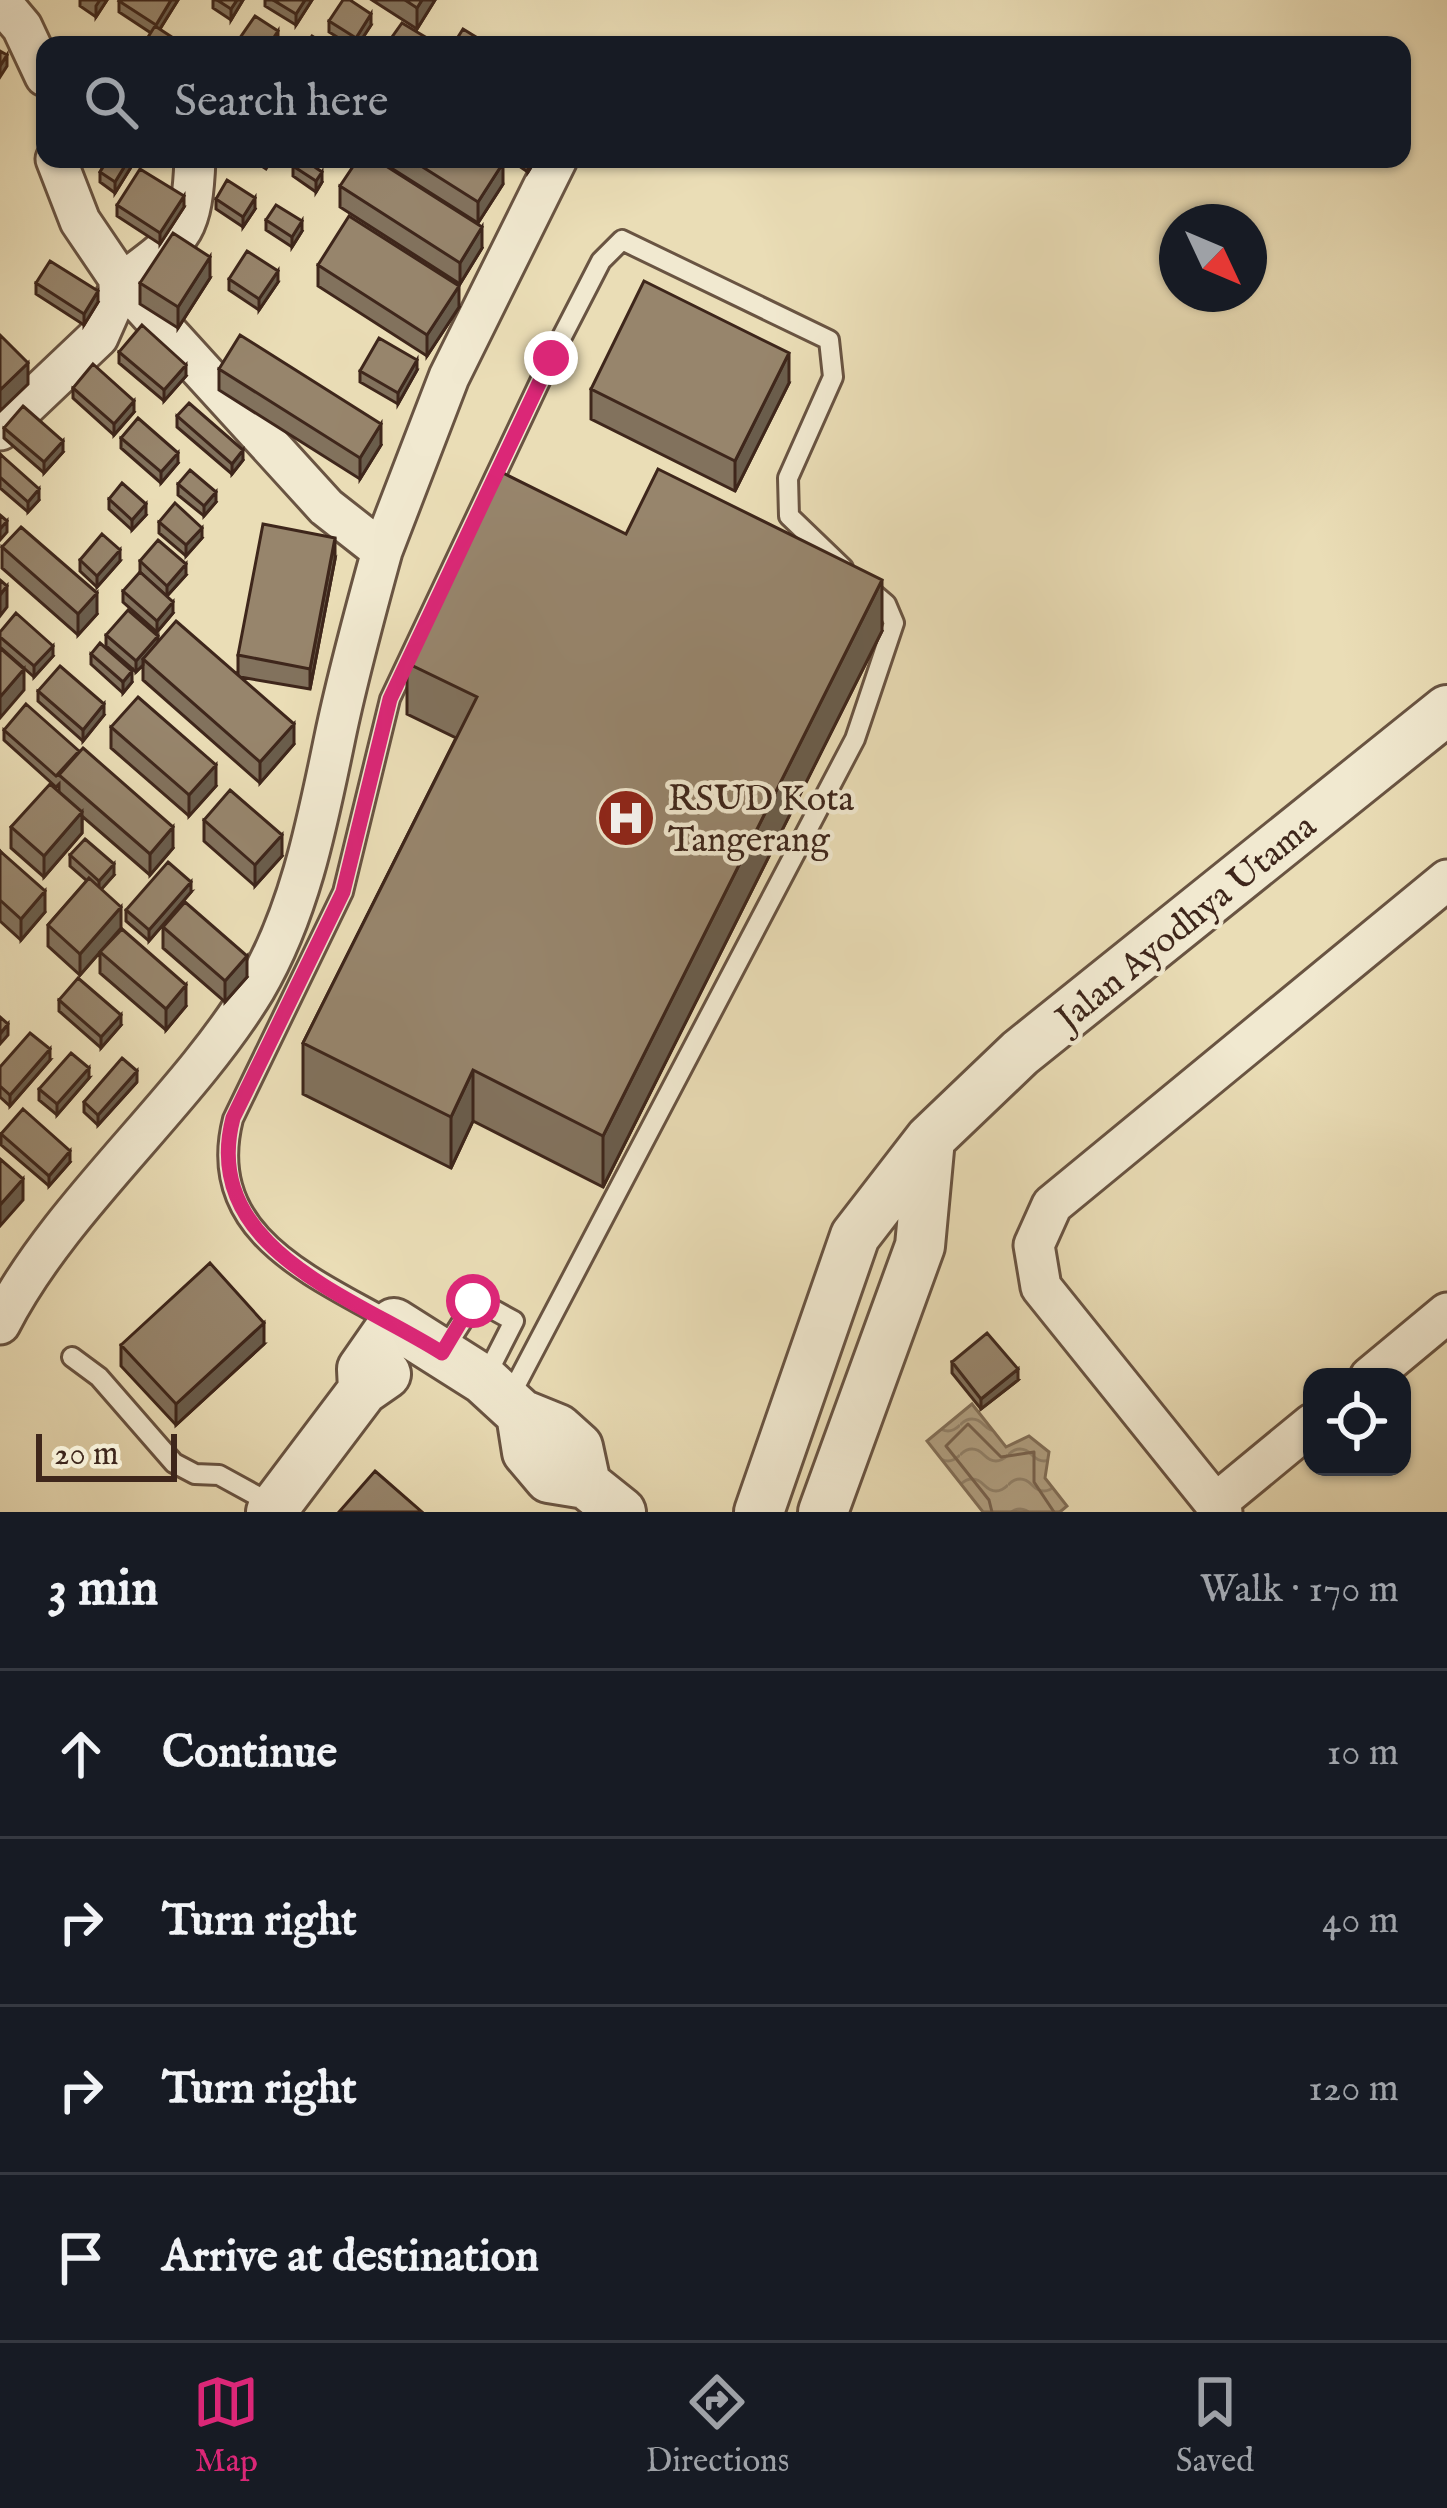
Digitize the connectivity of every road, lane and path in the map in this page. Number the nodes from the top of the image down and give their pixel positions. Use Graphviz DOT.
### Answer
graph roads {
  1 [pos="0,2"];
  2 [pos="36,57"];
  3 [pos="60,168"];
  4 [pos="194,168"];
  5 [pos="552,168"];
  6 [pos="122,283"];
  7 [pos="0,430"];
  8 [pos="382,551"];
  9 [pos="1447,710"];
  10 [pos="1447,880"];
  11 [pos="930,1139"];
  12 [pos="1447,1313"];
  13 [pos="0,1324"];
  14 [pos="416,1337"];
  15 [pos="72,1357"];
  16 [pos="1381,1368"];
  17 [pos="504,1399"];
  18 [pos="1303,1432"];
  19 [pos="603,1498"];
  20 [pos="1219,1508"];
  21 [pos="274,1509"];
  22 [pos="759,1512"];
  23 [pos="823,1512"];
  1 -- 2 [label="street"];
  3 -- 6 [label="street"];
  4 -- 6 [label="street"];
  5 -- 8 [label="street"];
  6 -- 7 [label="street"];
  6 -- 8 [label="street"];
  8 -- 13 [label="street"];
  9 -- 11 [label="street, Jalan Ayodhya Utama"];
  10 -- 20 [label="street"];
  11 -- 22 [label="street, Jalan Ayodhya Utama"];
  11 -- 23 [label="street"];
  12 -- 16 [label="street"];
  14 -- 17 [label="street"];
  14 -- 17 [label="lane"];
  14 -- 17 [label="lane"];
  14 -- 21 [label="street"];
  15 -- 21 [label="lane"];
  17 -- 19 [label="street"];
  18 -- 20 [label="street"];
}
